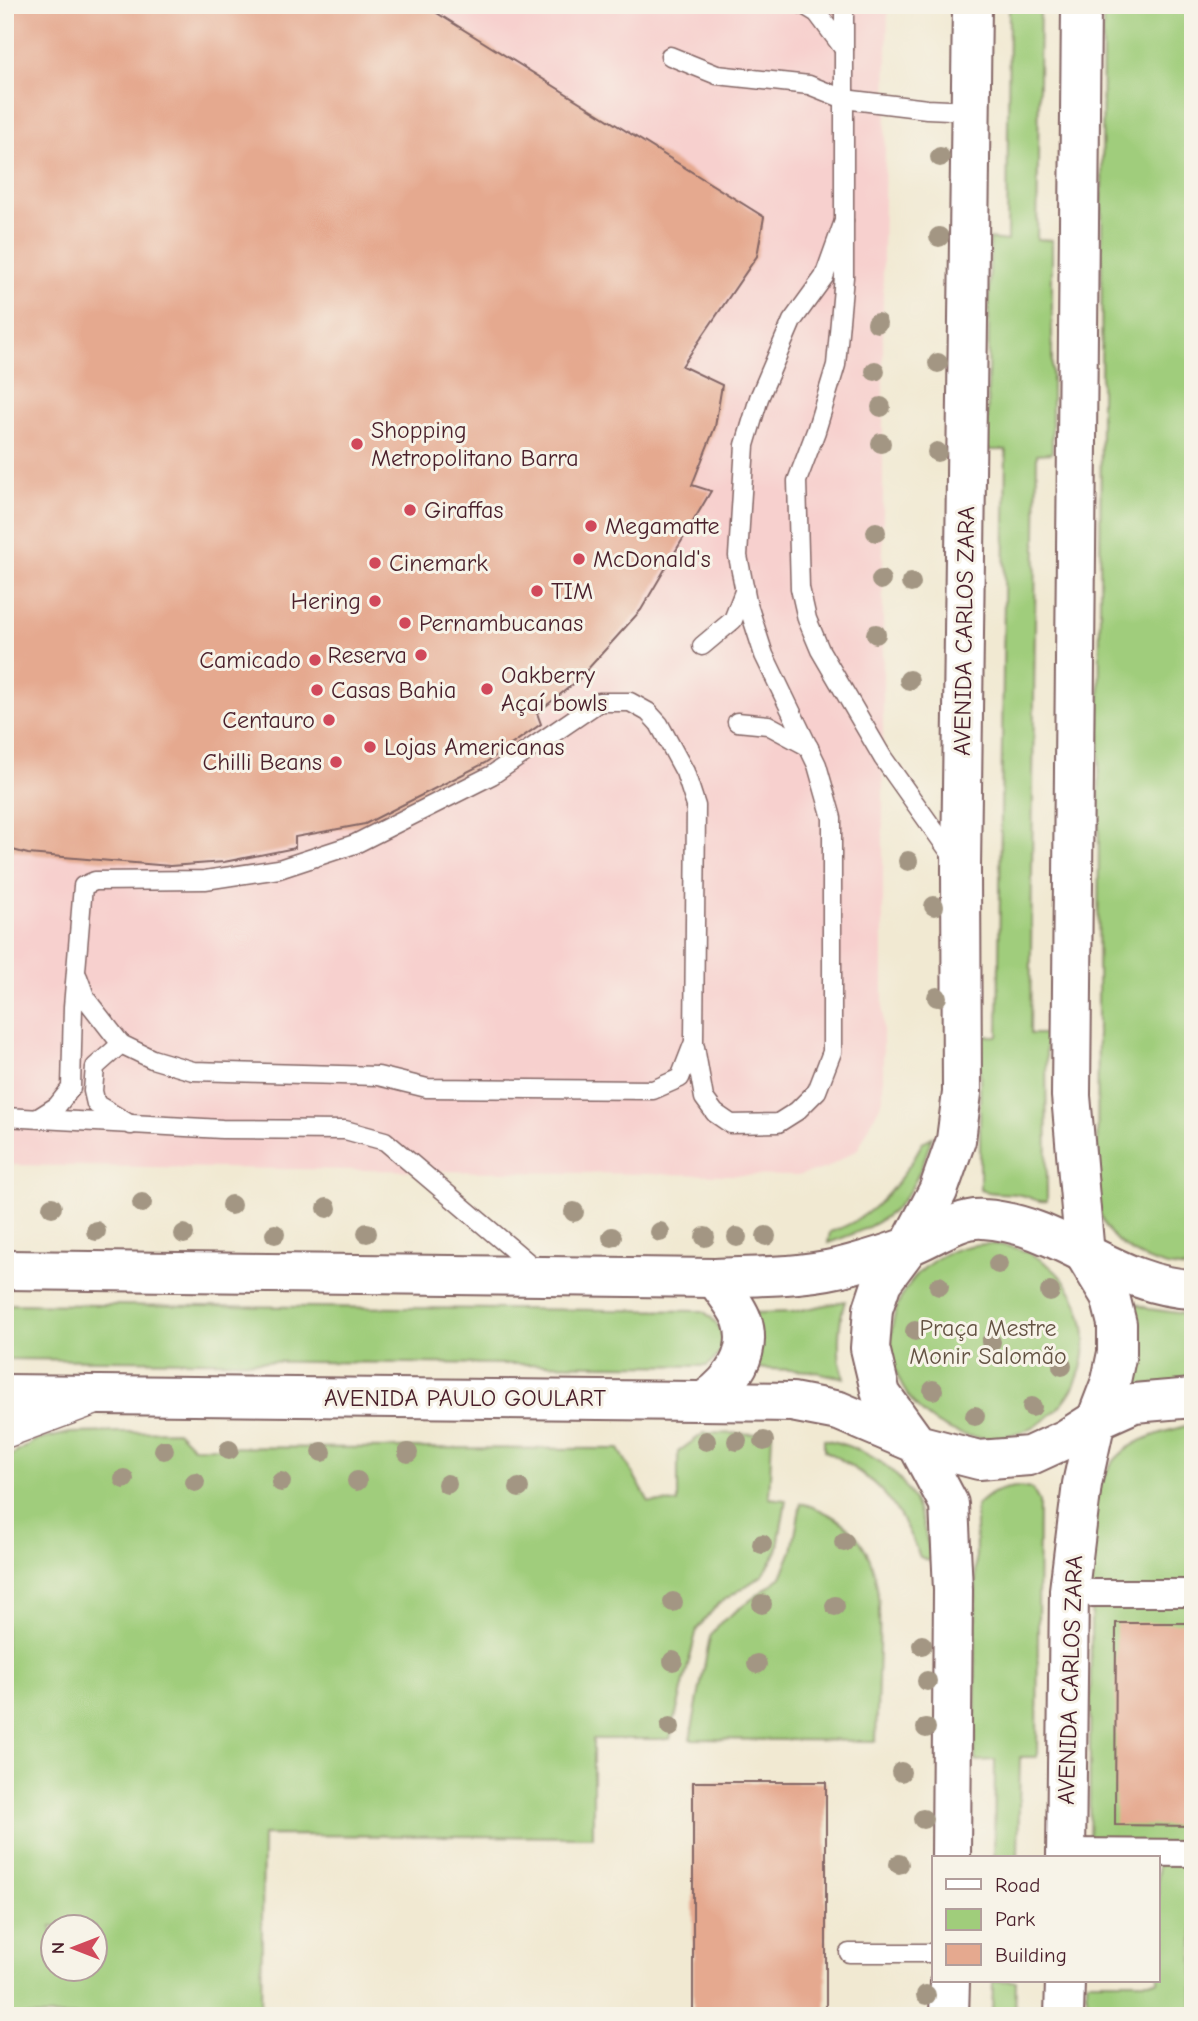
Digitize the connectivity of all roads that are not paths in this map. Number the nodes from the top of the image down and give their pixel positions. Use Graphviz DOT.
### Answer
graph roads {
  1 [pos="804,5"];
  2 [pos="844,5"];
  3 [pos="972,5"];
  4 [pos="1081,5"];
  5 [pos="844,48"];
  6 [pos="670,56"];
  7 [pos="844,99"];
  8 [pos="971,111"];
  9 [pos="844,221"];
  10 [pos="744,589"];
  11 [pos="702,646"];
  12 [pos="737,722"];
  13 [pos="809,747"];
  14 [pos="961,869"];
  15 [pos="75,970"];
  16 [pos="694,1042"];
  17 [pos="121,1044"];
  18 [pos="5,1117"];
  19 [pos="38,1118"];
  20 [pos="131,1125"];
  21 [pos="909,1246"];
  22 [pos="1085,1255"];
  23 [pos="5,1270"];
  24 [pos="544,1275"];
  25 [pos="715,1278"];
  26 [pos="1193,1289"];
  27 [pos="5,1394"];
  28 [pos="95,1396"];
  29 [pos="1193,1398"];
  30 [pos="708,1399"];
  31 [pos="1096,1420"];
  32 [pos="5,1430"];
  33 [pos="917,1444"];
  34 [pos="1069,1590"];
  35 [pos="1193,1593"];
  36 [pos="1193,1853"];
  37 [pos="1066,1855"];
  38 [pos="951,1856"];
  39 [pos="849,1953"];
  40 [pos="932,1953"];
  41 [pos="950,1982"];
  42 [pos="1065,1982"];
  43 [pos="949,2016"];
  44 [pos="1064,2016"];
  1 -- 5 [label="lane"];
  2 -- 5 [label="lane"];
  3 -- 8 [label="street, AVENIDA CARLOS ZARA"];
  4 -- 22 [label="street"];
  5 -- 7 [label="lane"];
  6 -- 7 [label="lane"];
  7 -- 8 [label="lane"];
  7 -- 9 [label="lane"];
  8 -- 14 [label="street, AVENIDA CARLOS ZARA"];
  9 -- 10 [label="lane"];
  9 -- 14 [label="lane"];
  10 -- 11 [label="lane"];
  10 -- 13 [label="lane"];
  12 -- 13 [label="lane"];
  13 -- 16 [label="lane"];
  14 -- 21 [label="street, AVENIDA CARLOS ZARA"];
  15 -- 16 [label="lane"];
  15 -- 17 [label="lane"];
  15 -- 19 [label="lane"];
  16 -- 17 [label="lane"];
  17 -- 20 [label="lane"];
  18 -- 19 [label="lane"];
  19 -- 20 [label="lane"];
  20 -- 24 [label="lane"];
  21 -- 22 [label="street"];
  21 -- 25 [label="street"];
  21 -- 33 [label="street"];
  22 -- 26 [label="street"];
  22 -- 31 [label="street"];
  23 -- 24 [label="street"];
  24 -- 25 [label="street"];
  25 -- 30 [label="street"];
  27 -- 28 [label="street, AVENIDA PAULO GOULART"];
  28 -- 30 [label="street, AVENIDA PAULO GOULART"];
  28 -- 32 [label="street"];
  29 -- 31 [label="street"];
  30 -- 33 [label="street, AVENIDA PAULO GOULART"];
  31 -- 33 [label="street"];
  31 -- 34 [label="street, AVENIDA CARLOS ZARA"];
  33 -- 38 [label="street"];
  34 -- 35 [label="street"];
  34 -- 37 [label="street, AVENIDA CARLOS ZARA"];
  36 -- 37 [label="street"];
  39 -- 40 [label="lane"];
  41 -- 43 [label="street"];
  42 -- 44 [label="street"];
}
